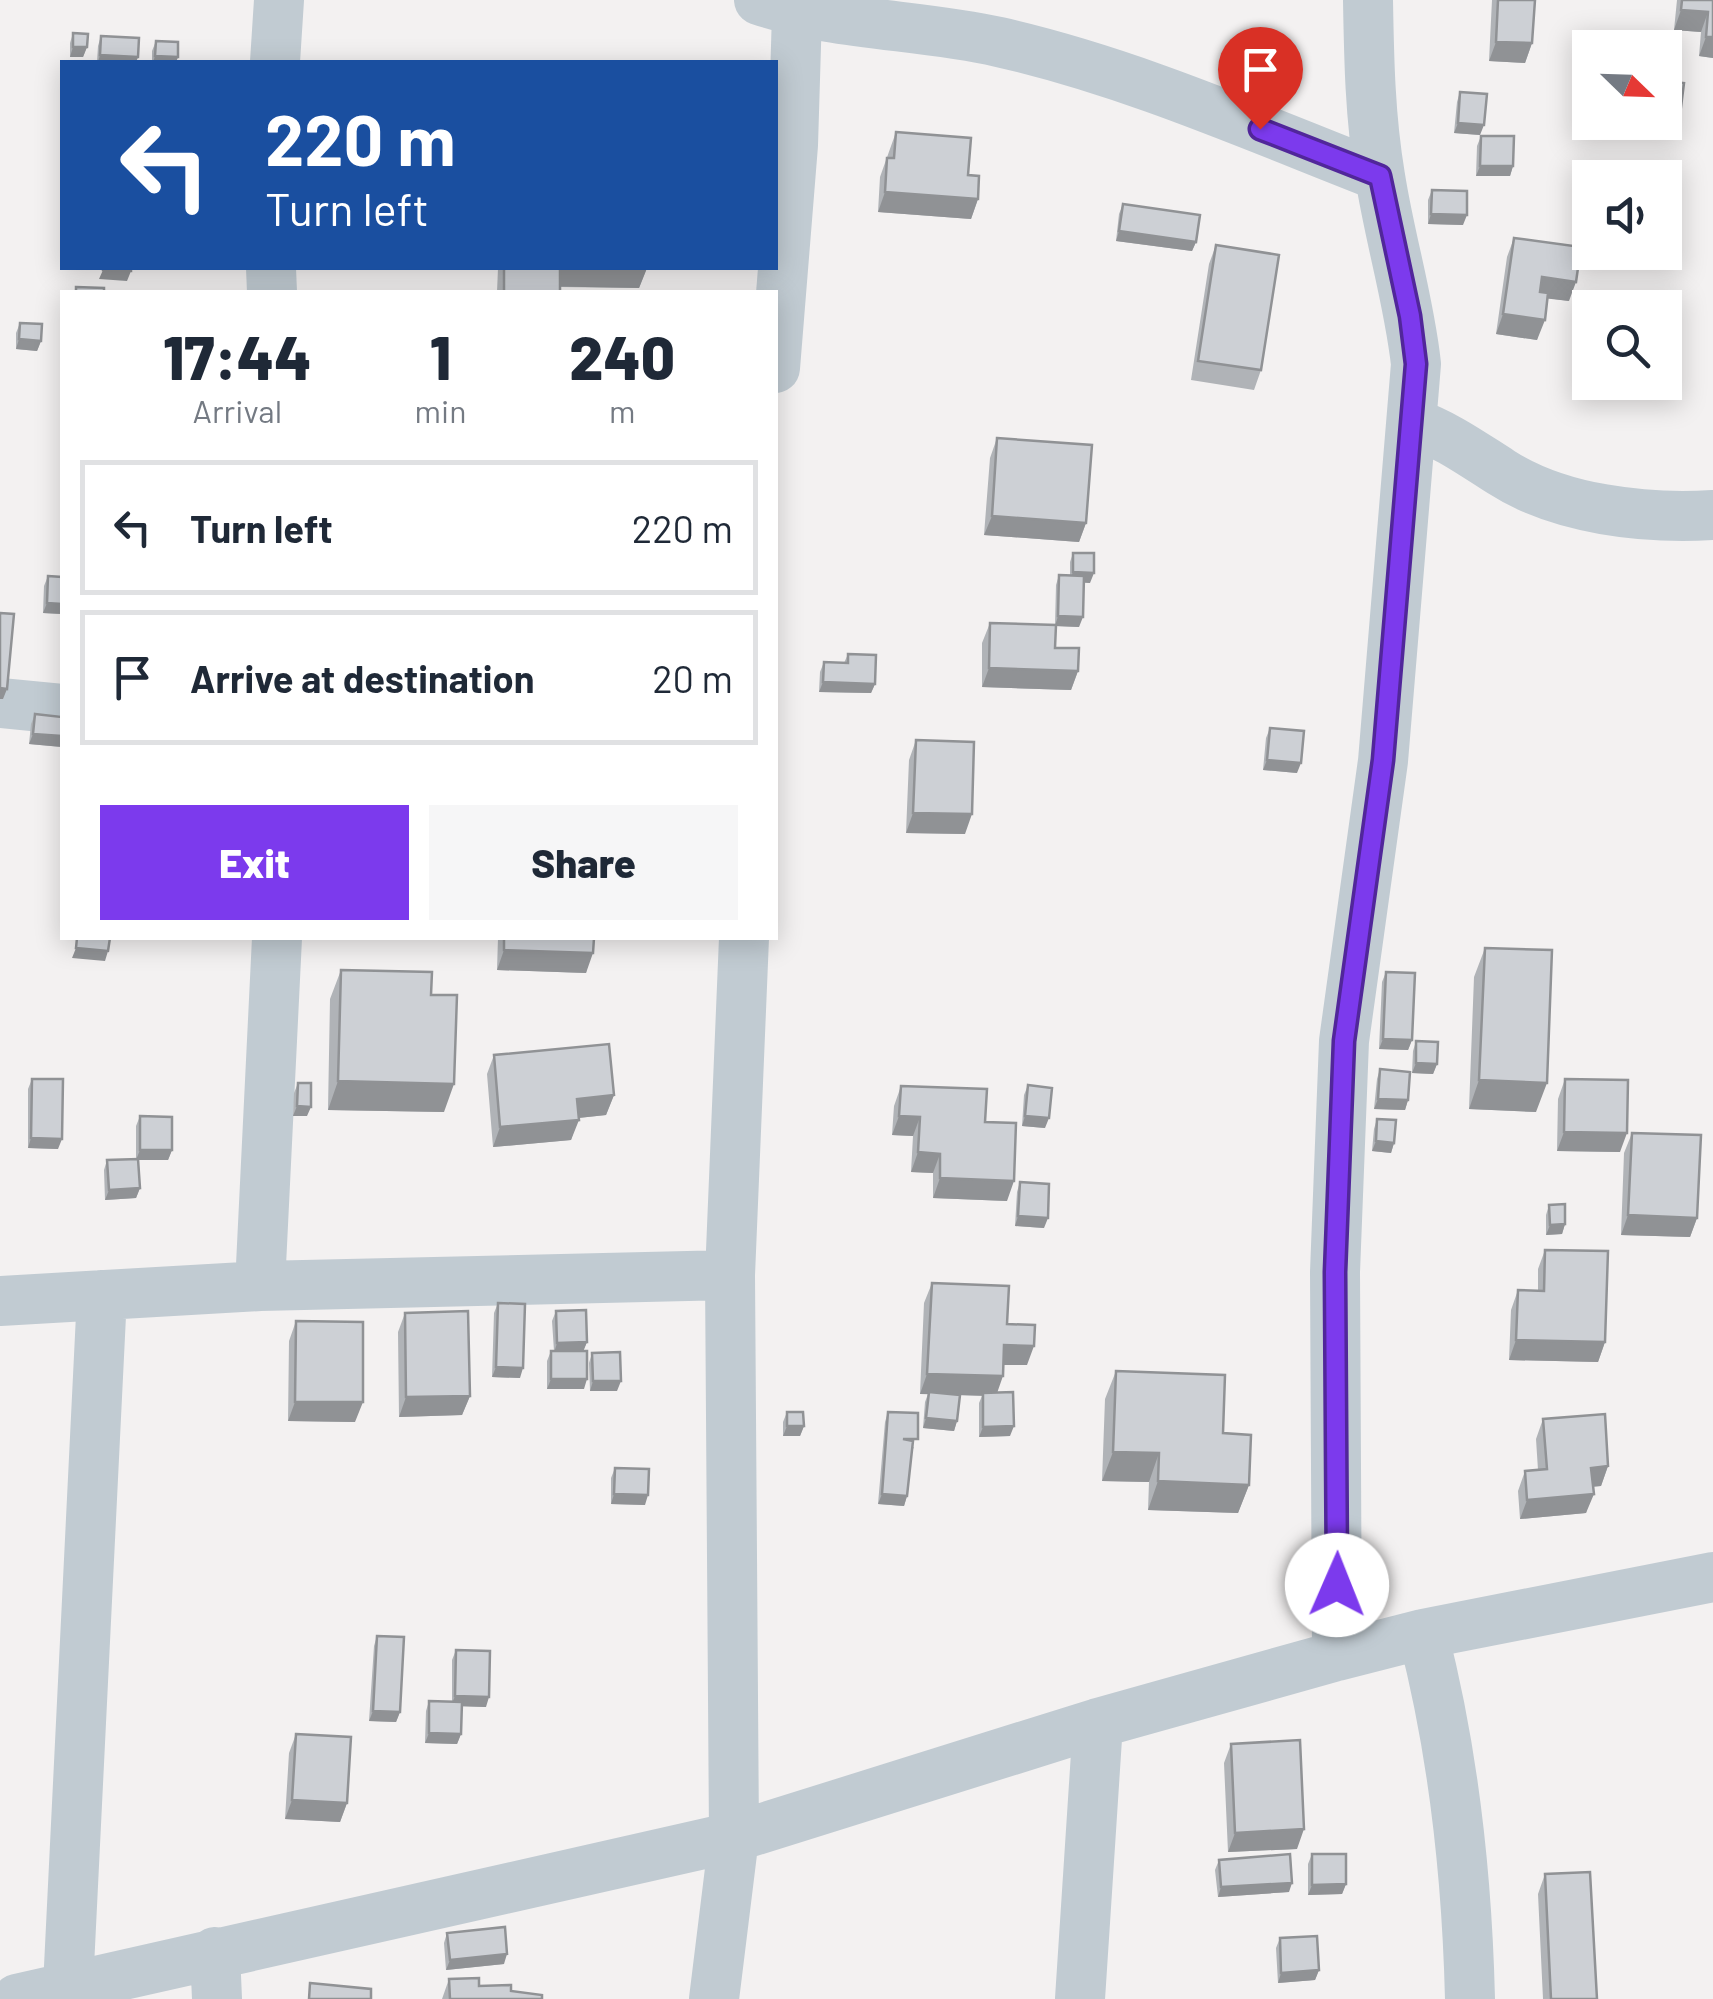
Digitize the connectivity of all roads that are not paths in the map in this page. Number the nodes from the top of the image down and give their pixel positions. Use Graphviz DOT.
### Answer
graph roads {
  1 [pos="278,0"];
  2 [pos="1368,0"];
  3 [pos="782,4"];
  4 [pos="275,60"];
  5 [pos="1380,176"];
  6 [pos="778,331"];
  7 [pos="1414,423"];
  8 [pos="1713,515"];
  9 [pos="0,703"];
  10 [pos="60,709"];
  11 [pos="277,940"];
  12 [pos="744,940"];
  13 [pos="730,1275"];
  14 [pos="260,1286"];
  15 [pos="102,1294"];
  16 [pos="0,1301"];
  17 [pos="1713,1577"];
  18 [pos="1424,1634"];
  19 [pos="1337,1656"];
  20 [pos="1098,1724"];
  21 [pos="734,1836"];
  22 [pos="216,1975"];
  23 [pos="68,1987"];
  24 [pos="18,1999"];
  25 [pos="714,1999"];
  26 [pos="1080,1999"];
  27 [pos="1470,1999"];
  1 -- 4 [label="street"];
  2 -- 5 [label="street"];
  3 -- 5 [label="street"];
  3 -- 6 [label="street"];
  5 -- 7 [label="street"];
  7 -- 8 [label="street"];
  7 -- 19 [label="street"];
  9 -- 10 [label="street"];
  11 -- 14 [label="street"];
  12 -- 13 [label="street"];
  13 -- 14 [label="street"];
  13 -- 21 [label="street"];
  14 -- 15 [label="street"];
  15 -- 16 [label="street"];
  15 -- 23 [label="street"];
  17 -- 18 [label="street"];
  18 -- 19 [label="street"];
  18 -- 27 [label="street"];
  19 -- 20 [label="street"];
  20 -- 21 [label="street"];
  20 -- 26 [label="street"];
  21 -- 22 [label="street"];
  21 -- 25 [label="street"];
  22 -- 23 [label="street"];
  23 -- 24 [label="street"];
}
